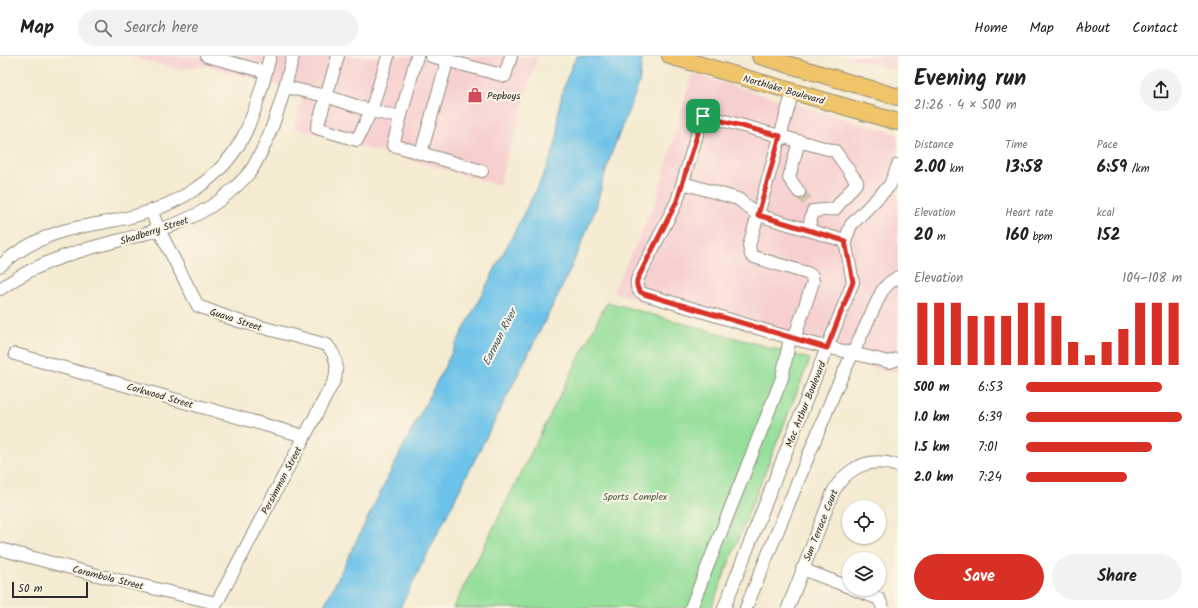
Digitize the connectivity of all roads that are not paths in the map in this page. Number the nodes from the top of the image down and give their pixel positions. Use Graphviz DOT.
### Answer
graph roads {
  1 [pos="207,56"];
  2 [pos="270,56"];
  3 [pos="293,56"];
  4 [pos="338,56"];
  5 [pos="388,56"];
  6 [pos="417,56"];
  7 [pos="431,56"];
  8 [pos="510,56"];
  9 [pos="670,56"];
  10 [pos="760,56"];
  11 [pos="226,58"];
  12 [pos="446,58"];
  13 [pos="266,72"];
  14 [pos="285,87"];
  15 [pos="793,91"];
  16 [pos="326,96"];
  17 [pos="898,97"];
  18 [pos="370,111"];
  19 [pos="400,117"];
  20 [pos="898,122"];
  21 [pos="780,136"];
  22 [pos="799,142"];
  23 [pos="421,153"];
  24 [pos="898,166"];
  25 [pos="482,170"];
  26 [pos="683,183"];
  27 [pos="806,201"];
  28 [pos="151,210"];
  29 [pos="758,215"];
  30 [pos="159,230"];
  31 [pos="808,230"];
  32 [pos="845,241"];
  33 [pos="0,266"];
  34 [pos="898,277"];
  35 [pos="0,289"];
  36 [pos="792,338"];
  37 [pos="827,348"];
  38 [pos="332,350"];
  39 [pos="854,353"];
  40 [pos="15,354"];
  41 [pos="898,359"];
  42 [pos="304,436"];
  43 [pos="898,466"];
  44 [pos="0,549"];
  45 [pos="802,569"];
  46 [pos="842,584"];
  47 [pos="870,596"];
  48 [pos="215,606"];
  49 [pos="691,608"];
  50 [pos="724,608"];
  51 [pos="746,608"];
  52 [pos="788,608"];
  53 [pos="883,608"];
  1 -- 11 [label="street"];
  2 -- 13 [label="street, Shadberry Street"];
  3 -- 14 [label="street, Shadberry Street"];
  4 -- 16 [label="street"];
  5 -- 18 [label="street"];
  6 -- 19 [label="street"];
  7 -- 12 [label="street"];
  8 -- 12 [label="street"];
  9 -- 15 [label="main road, Northlake Boulevard"];
  10 -- 17 [label="main road"];
  11 -- 13 [label="street"];
  12 -- 23 [label="street"];
  13 -- 28 [label="street, Shadberry Street"];
  14 -- 16 [label="street"];
  14 -- 30 [label="street, Shadberry Street"];
  15 -- 20 [label="main road, Northlake Boulevard"];
  15 -- 21 [label="street"];
  16 -- 18 [label="street"];
  16 -- 18 [label="street"];
  18 -- 19 [label="street"];
  19 -- 23 [label="street"];
  21 -- 22 [label="street"];
  21 -- 26 [label="street"];
  21 -- 29 [label="street"];
  22 -- 27 [label="street"];
  22 -- 27 [label="street"];
  23 -- 25 [label="street"];
  24 -- 32 [label="street"];
  26 -- 29 [label="street"];
  26 -- 36 [label="street"];
  27 -- 31 [label="street"];
  28 -- 30 [label="street, Guava Street"];
  28 -- 33 [label="street, Shadberry Street"];
  29 -- 31 [label="street"];
  29 -- 36 [label="street"];
  30 -- 35 [label="street, Shadberry Street"];
  30 -- 38 [label="street, Guava Street"];
  31 -- 32 [label="street"];
  32 -- 37 [label="street, Mac Arthur Boulevard"];
  34 -- 39 [label="street"];
  36 -- 37 [label="street"];
  36 -- 49 [label="street"];
  37 -- 39 [label="street"];
  37 -- 50 [label="street, Mac Arthur Boulevard"];
  38 -- 42 [label="street, Persimmon Street"];
  39 -- 41 [label="street"];
  39 -- 51 [label="street"];
  40 -- 42 [label="street, Corkwood Street"];
  42 -- 48 [label="street, Persimmon Street"];
  43 -- 45 [label="street, Sun Terrace Court"];
  44 -- 48 [label="street, Carambola Street"];
  45 -- 46 [label="street"];
  45 -- 52 [label="street, Sun Terrace Court"];
  47 -- 53 [label="street"];
}
